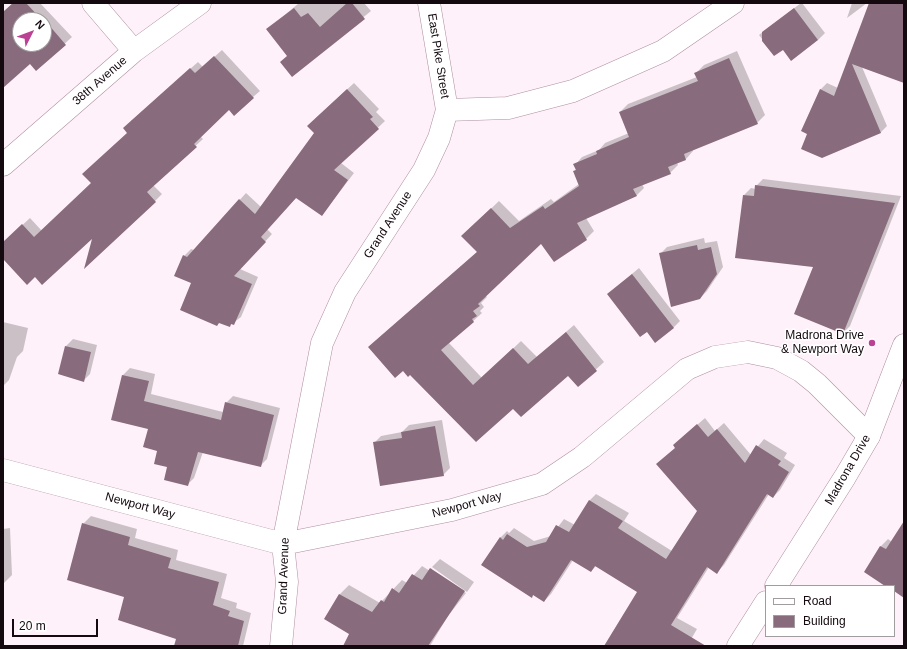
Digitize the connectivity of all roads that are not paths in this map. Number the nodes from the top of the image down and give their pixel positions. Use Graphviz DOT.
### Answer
graph roads {
  1 [pos="93,3"];
  2 [pos="200,3"];
  3 [pos="429,3"];
  4 [pos="733,3"];
  5 [pos="134,51"];
  6 [pos="447,110"];
  7 [pos="3,165"];
  8 [pos="904,345"];
  9 [pos="869,436"];
  10 [pos="3,470"];
  11 [pos="283,544"];
  12 [pos="777,585"];
  13 [pos="765,604"];
  14 [pos="281,646"];
  15 [pos="738,646"];
  1 -- 5 [label="street"];
  2 -- 5 [label="street, 38th Avenue"];
  3 -- 6 [label="street, East Pike Street"];
  4 -- 6 [label="street"];
  5 -- 7 [label="street, 38th Avenue"];
  6 -- 11 [label="street, Grand Avenue"];
  8 -- 9 [label="street, Madrona Drive"];
  9 -- 11 [label="street, Newport Way"];
  9 -- 12 [label="street, Madrona Drive"];
  10 -- 11 [label="street, Newport Way"];
  11 -- 14 [label="street, Grand Avenue"];
  13 -- 15 [label="street"];
}
